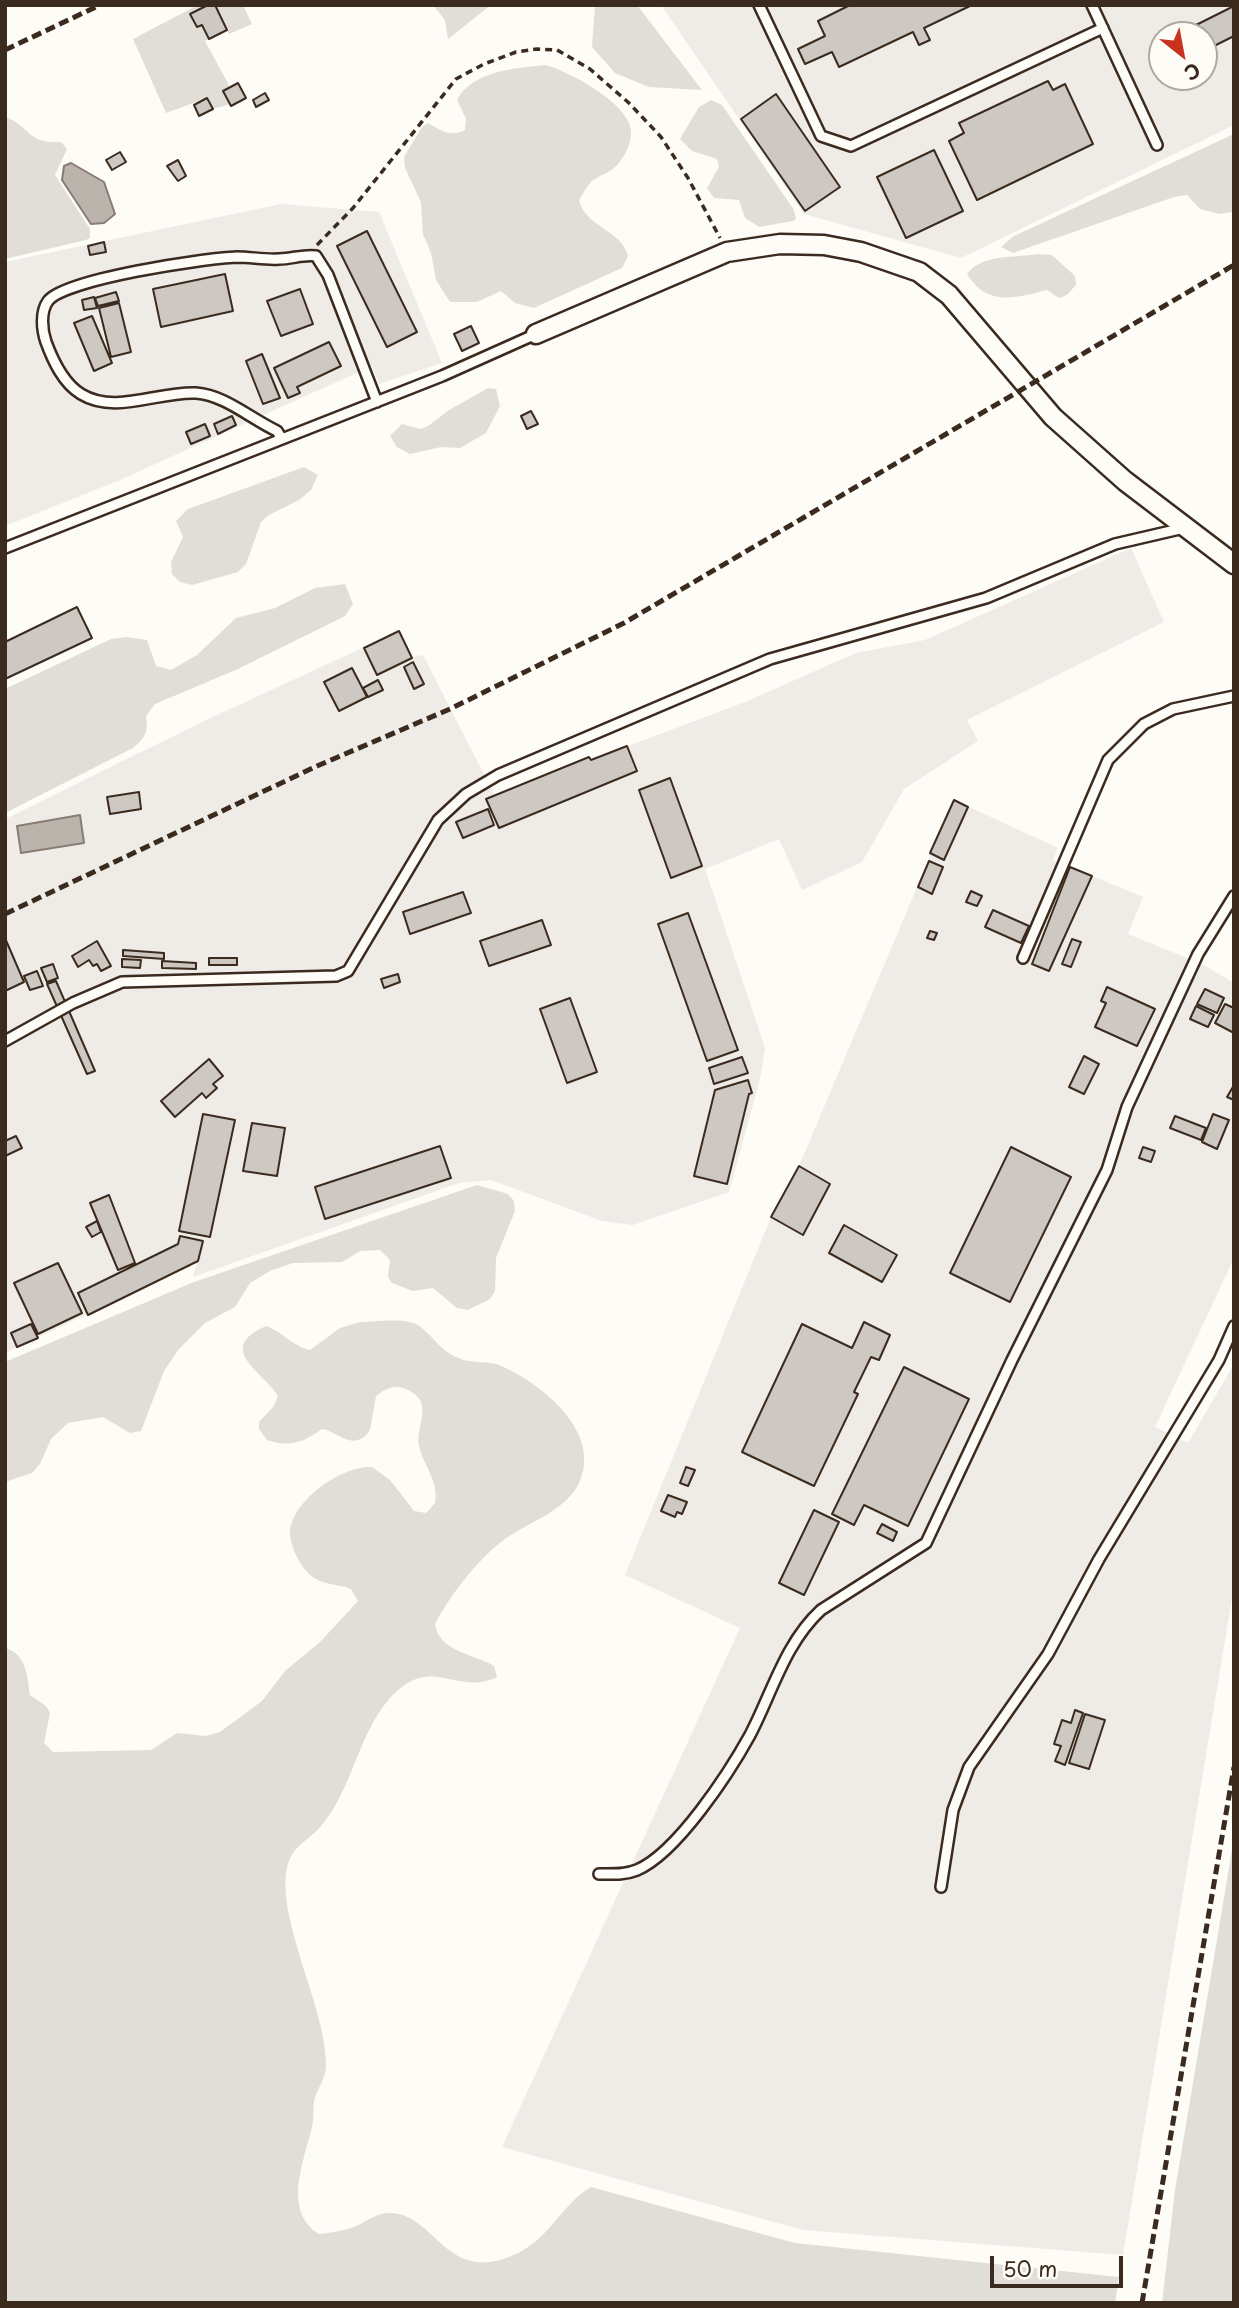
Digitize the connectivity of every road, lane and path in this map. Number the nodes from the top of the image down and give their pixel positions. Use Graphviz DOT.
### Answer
graph roads {
  1 [pos="759,5"];
  2 [pos="1092,5"];
  3 [pos="1102,28"];
  4 [pos="1157,145"];
  5 [pos="727,252"];
  6 [pos="312,256"];
  7 [pos="536,334"];
  8 [pos="377,402"];
  9 [pos="282,439"];
  10 [pos="1185,527"];
  11 [pos="5,548"];
  12 [pos="1234,564"];
  13 [pos="1234,696"];
  14 [pos="1234,896"];
  15 [pos="1023,958"];
  16 [pos="5,1041"];
  17 [pos="1234,1326"];
  18 [pos="600,1874"];
  19 [pos="941,1887"];
  1 -- 3 [label="lane"];
  2 -- 3 [label="lane"];
  3 -- 4 [label="lane"];
  5 -- 6 [label="path"];
  5 -- 7 [label="street"];
  5 -- 10 [label="street"];
  6 -- 8 [label="lane"];
  6 -- 9 [label="lane"];
  7 -- 8 [label="lane"];
  8 -- 9 [label="lane"];
  9 -- 11 [label="lane"];
  10 -- 12 [label="street"];
  10 -- 16 [label="lane"];
  13 -- 15 [label="lane"];
  14 -- 18 [label="lane"];
  17 -- 19 [label="lane"];
}
